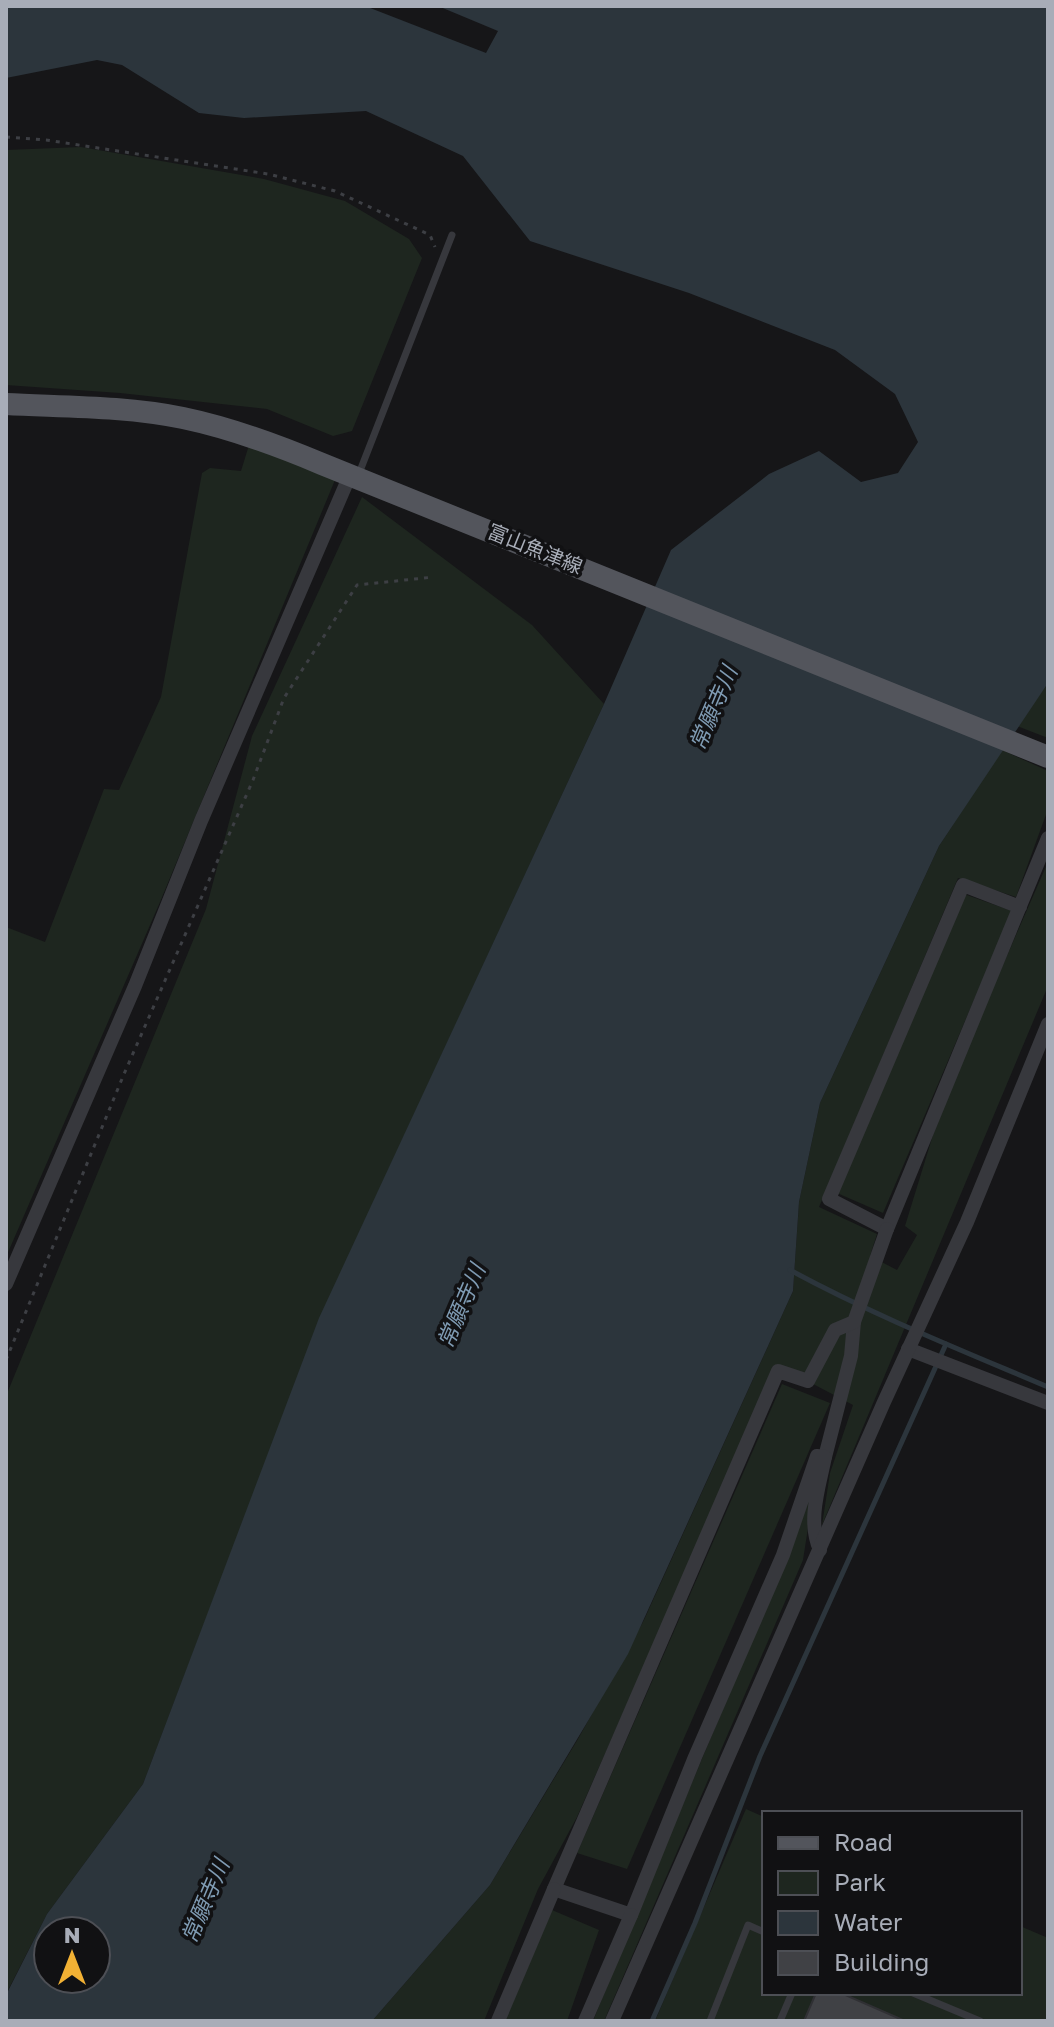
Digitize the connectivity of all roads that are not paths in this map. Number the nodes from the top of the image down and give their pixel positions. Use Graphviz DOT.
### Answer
graph roads {
  1 [pos="452,235"];
  2 [pos="6,404"];
  3 [pos="358,478"];
  4 [pos="1048,757"];
  5 [pos="1048,838"];
  6 [pos="1020,907"];
  7 [pos="1048,1024"];
  8 [pos="887,1229"];
  9 [pos="6,1284"];
  10 [pos="854,1322"];
  11 [pos="908,1349"];
  12 [pos="1048,1403"];
  13 [pos="825,1457"];
  14 [pos="820,1550"];
  15 [pos="554,1889"];
  16 [pos="631,1915"];
  17 [pos="762,1931"];
  18 [pos="791,1995"];
  19 [pos="918,1995"];
  20 [pos="498,2021"];
  21 [pos="585,2021"];
  22 [pos="612,2021"];
  23 [pos="710,2021"];
  24 [pos="780,2021"];
  25 [pos="980,2021"];
  1 -- 3 [label="lane"];
  2 -- 3 [label="main road, 富山魚津線"];
  3 -- 4 [label="main road, 富山魚津線"];
  3 -- 9 [label="street"];
  5 -- 6 [label="street"];
  6 -- 8 [label="street"];
  6 -- 8 [label="street"];
  7 -- 11 [label="street"];
  8 -- 10 [label="street"];
  10 -- 13 [label="street"];
  10 -- 15 [label="street"];
  11 -- 12 [label="street"];
  11 -- 14 [label="street"];
  13 -- 14 [label="street"];
  13 -- 16 [label="street"];
  14 -- 22 [label="street"];
  15 -- 16 [label="street"];
  15 -- 20 [label="street"];
  16 -- 21 [label="street"];
  17 -- 23 [label="lane"];
  18 -- 24 [label="lane"];
  19 -- 25 [label="lane"];
}
